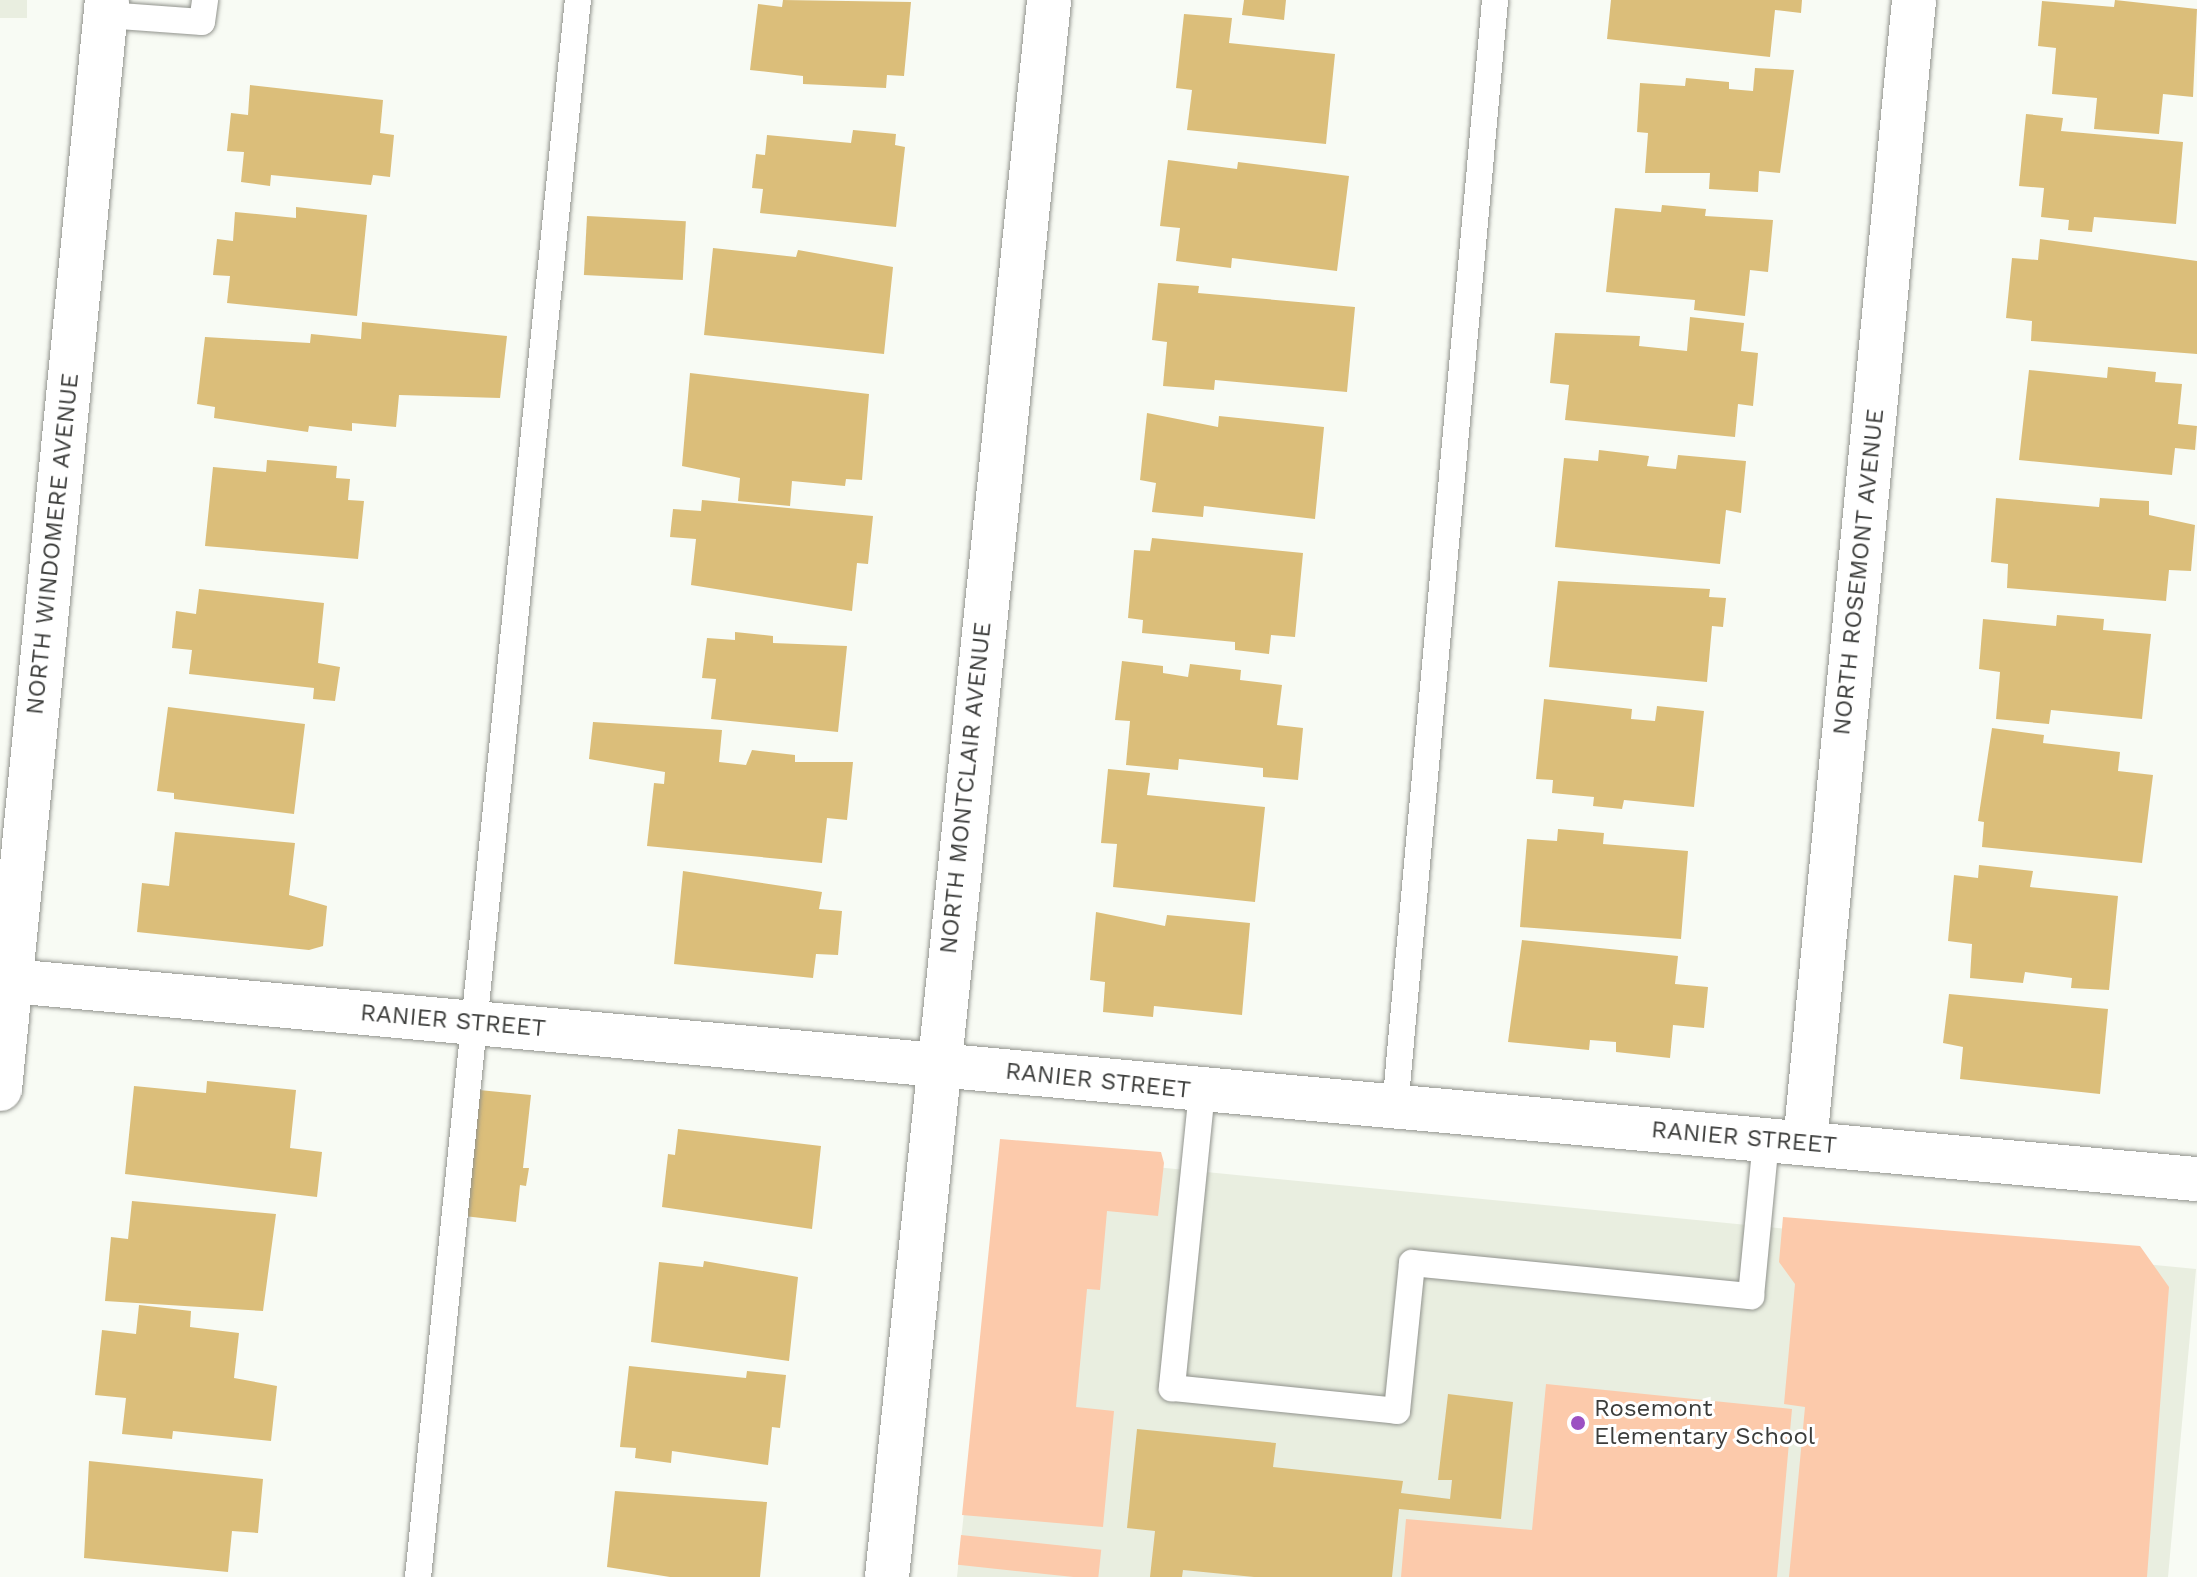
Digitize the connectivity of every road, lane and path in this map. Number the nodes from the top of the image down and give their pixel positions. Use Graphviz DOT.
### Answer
graph roads {
  1 [pos="205,0"];
  2 [pos="578,0"];
  3 [pos="1049,0"];
  4 [pos="1495,0"];
  5 [pos="1914,0"];
  6 [pos="107,7"];
  7 [pos="5,980"];
  8 [pos="474,1023"];
  9 [pos="937,1066"];
  10 [pos="0,1089"];
  11 [pos="1202,1091"];
  12 [pos="1395,1108"];
  13 [pos="1785,1142"];
  14 [pos="2197,1179"];
  15 [pos="418,1577"];
  16 [pos="887,1577"];
  1 -- 6 [label="lane"];
  2 -- 8 [label="lane"];
  3 -- 9 [label="street, NORTH MONTCLAIR AVENUE"];
  4 -- 12 [label="lane"];
  5 -- 13 [label="street, NORTH ROSEMONT AVENUE"];
  6 -- 7 [label="street, NORTH WINDOMERE AVENUE"];
  7 -- 8 [label="street, RANIER STREET"];
  7 -- 10 [label="street, NORTH WINDOMERE AVENUE"];
  8 -- 9 [label="street, RANIER STREET"];
  8 -- 15 [label="lane"];
  9 -- 11 [label="street, RANIER STREET"];
  9 -- 16 [label="street, NORTH MONTCLAIR AVENUE"];
  11 -- 12 [label="street, RANIER STREET"];
  11 -- 13 [label="lane"];
  12 -- 13 [label="street, RANIER STREET"];
  13 -- 14 [label="street, RANIER STREET"];
}
